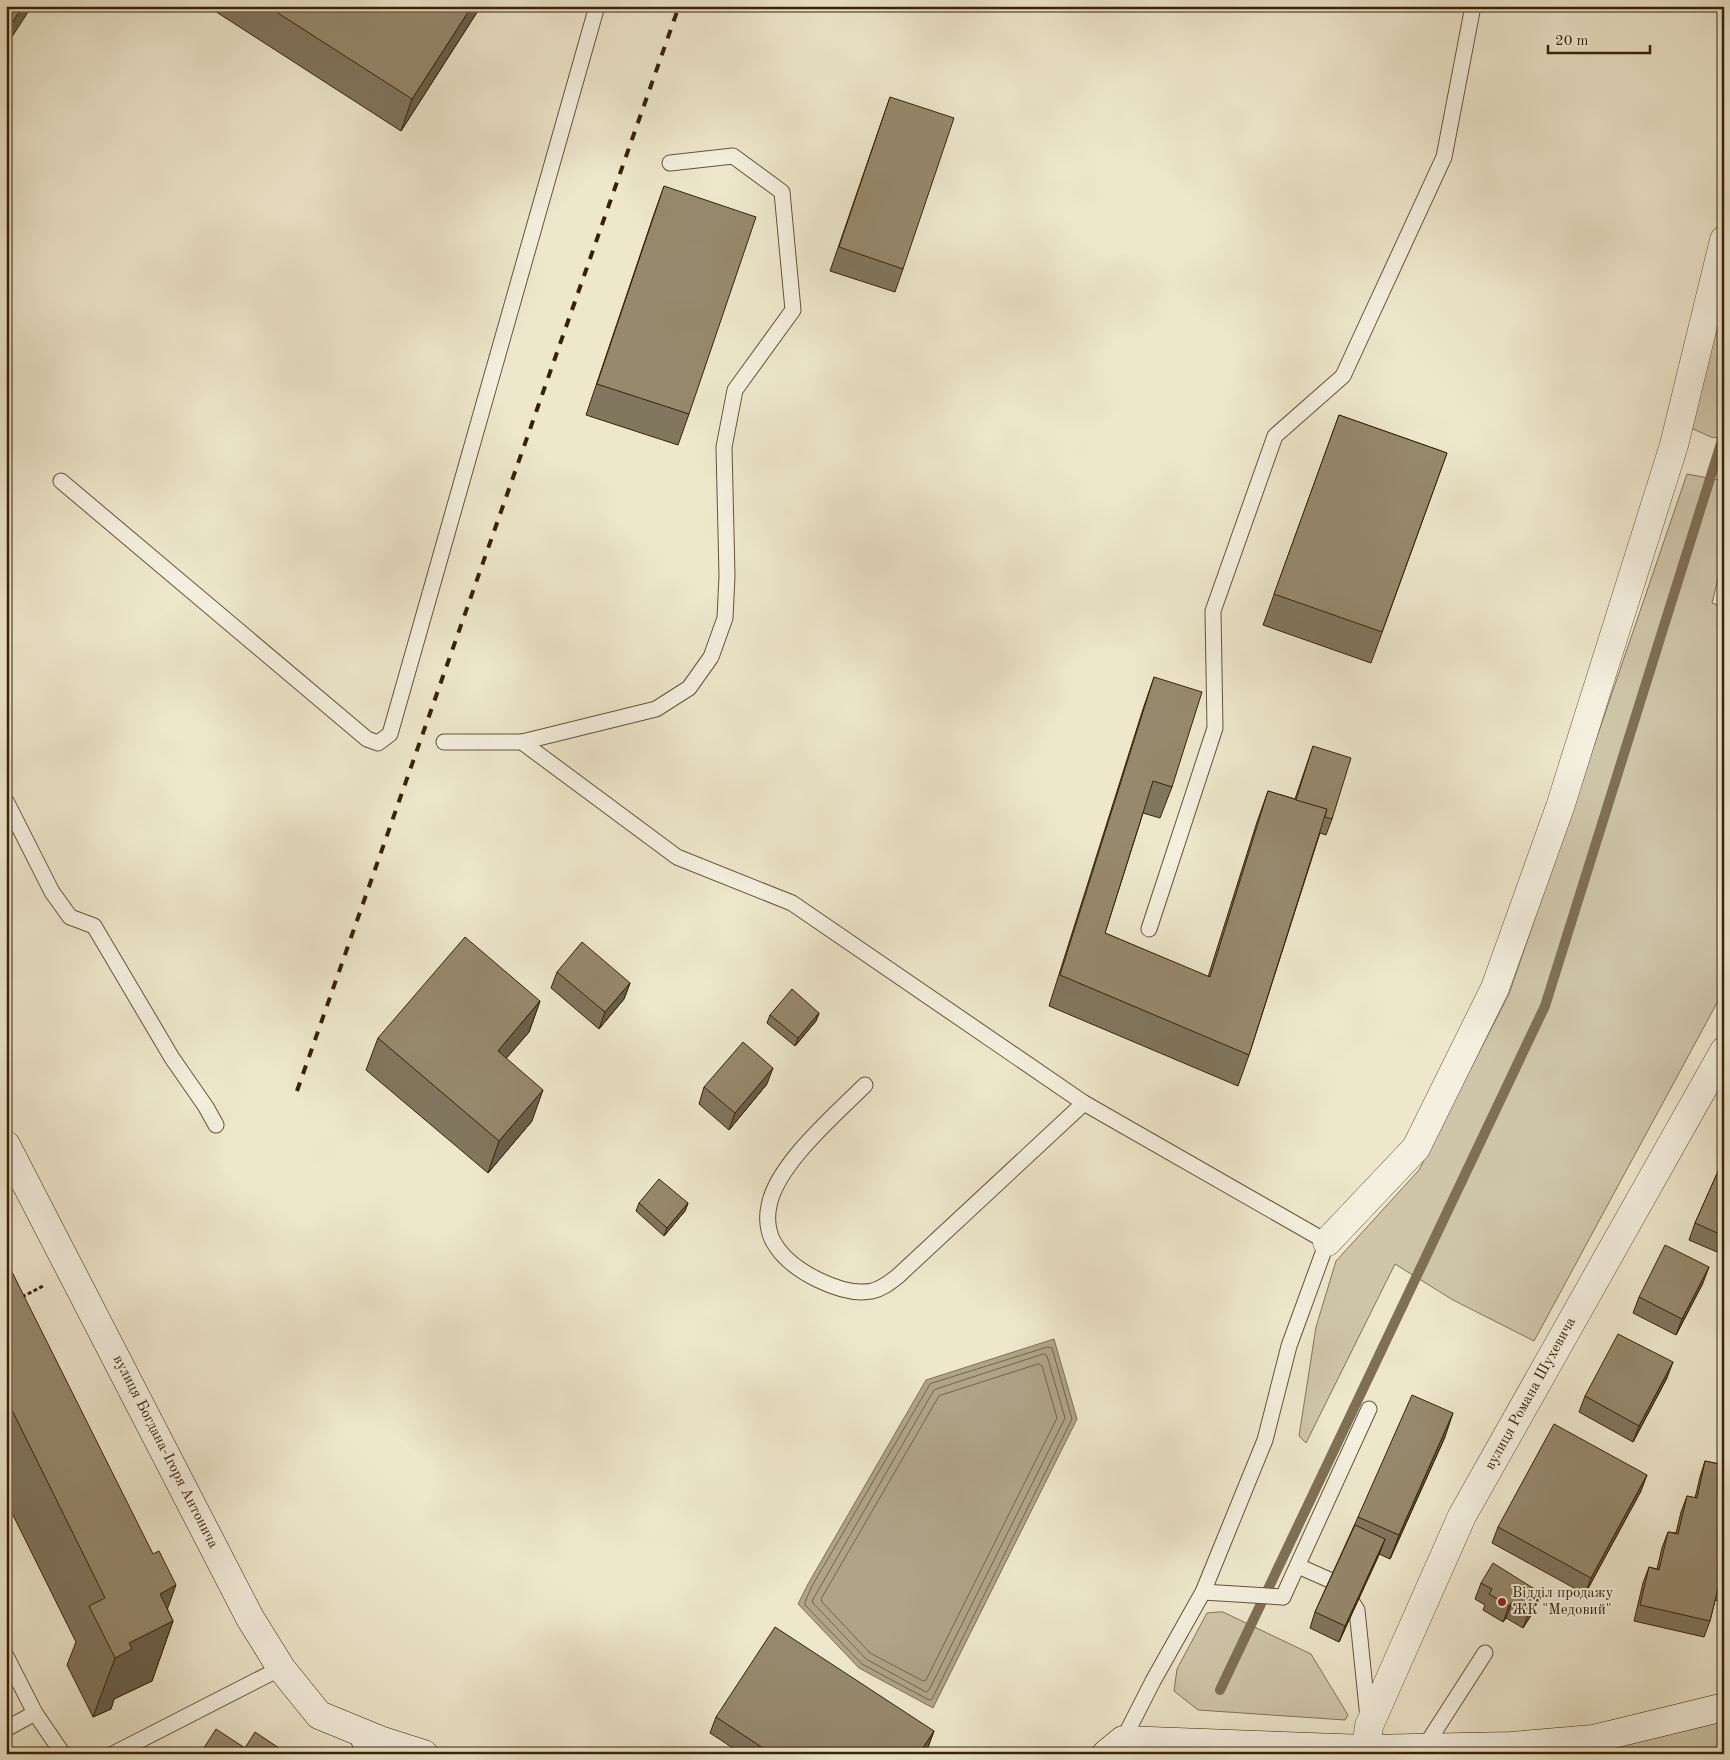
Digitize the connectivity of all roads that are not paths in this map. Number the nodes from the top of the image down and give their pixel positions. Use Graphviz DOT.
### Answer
graph roads {
  1 [pos="597,6"];
  2 [pos="1473,6"];
  3 [pos="670,163"];
  4 [pos="1724,240"];
  5 [pos="61,481"];
  6 [pos="444,742"];
  7 [pos="522,742"];
  8 [pos="6,801"];
  9 [pos="1149,929"];
  10 [pos="1724,1051"];
  11 [pos="865,1085"];
  12 [pos="1084,1103"];
  13 [pos="216,1125"];
  14 [pos="6,1145"];
  15 [pos="1327,1242"];
  16 [pos="1369,1409"];
  17 [pos="1298,1566"];
  18 [pos="1203,1592"];
  19 [pos="1485,1653"];
  20 [pos="6,1656"];
  21 [pos="281,1668"];
  22 [pos="1724,1707"];
  23 [pos="35,1713"];
  24 [pos="6,1729"];
  25 [pos="1367,1737"];
  26 [pos="360,1742"];
  27 [pos="1114,1747"];
  28 [pos="1424,1748"];
  29 [pos="63,1754"];
  30 [pos="113,1754"];
  31 [pos="424,1754"];
  1 -- 5 [label="lane"];
  2 -- 9 [label="lane"];
  3 -- 7 [label="lane"];
  4 -- 15 [label="street"];
  6 -- 7 [label="lane"];
  7 -- 12 [label="lane"];
  8 -- 13 [label="lane"];
  10 -- 25 [label="street, вулиця Романа Шухевича"];
  11 -- 12 [label="lane"];
  12 -- 15 [label="lane"];
  14 -- 21 [label="street, вулиця Богдана-Ігоря Антонича"];
  15 -- 18 [label="lane"];
  16 -- 17 [label="lane"];
  17 -- 18 [label="lane"];
  17 -- 25 [label="lane"];
  18 -- 27 [label="lane"];
  19 -- 28 [label="lane"];
  20 -- 23 [label="lane"];
  21 -- 26 [label="street, вулиця Богдана-Ігоря Антонича"];
  21 -- 30 [label="lane"];
  22 -- 28 [label="street"];
  23 -- 24 [label="lane"];
  23 -- 29 [label="lane"];
  25 -- 27 [label="street"];
  25 -- 28 [label="street"];
  26 -- 31 [label="street, вулиця Богдана-Ігоря Антонича"];
}
